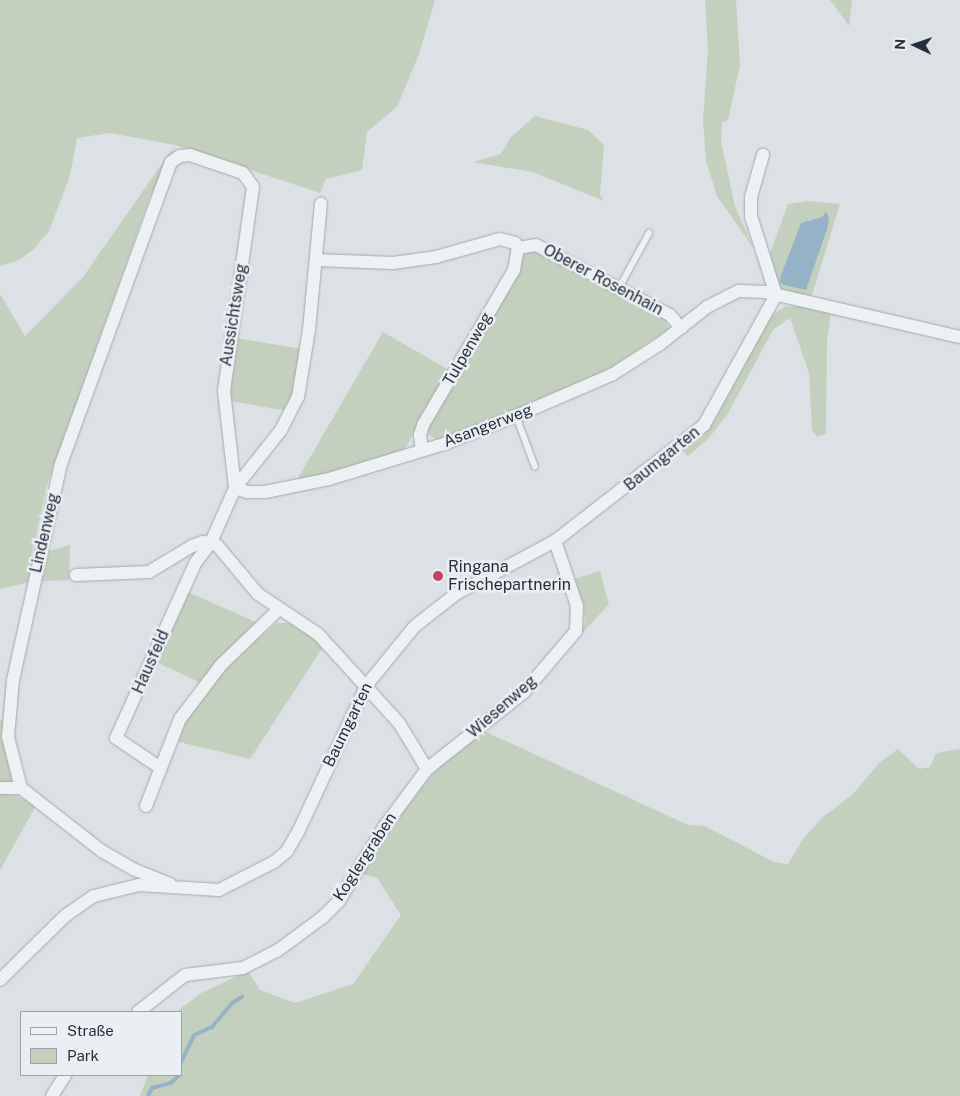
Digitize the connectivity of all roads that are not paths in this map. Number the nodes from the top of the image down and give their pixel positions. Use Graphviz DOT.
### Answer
graph roads {
  1 [pos="763,155"];
  2 [pos="219,163"];
  3 [pos="321,204"];
  4 [pos="648,234"];
  5 [pos="518,248"];
  6 [pos="316,260"];
  7 [pos="619,288"];
  8 [pos="776,295"];
  9 [pos="681,328"];
  10 [pos="960,336"];
  11 [pos="516,416"];
  12 [pos="422,450"];
  13 [pos="535,467"];
  14 [pos="235,488"];
  15 [pos="555,541"];
  16 [pos="211,542"];
  17 [pos="76,575"];
  18 [pos="278,610"];
  19 [pos="366,686"];
  20 [pos="159,767"];
  21 [pos="427,769"];
  22 [pos="0,788"];
  23 [pos="21,788"];
  24 [pos="146,806"];
  25 [pos="173,885"];
  26 [pos="0,980"];
  27 [pos="139,1011"];
  28 [pos="64,1076"];
  29 [pos="52,1096"];
  1 -- 8 [label="street"];
  2 -- 14 [label="street, Aussichtsweg"];
  2 -- 23 [label="street, Lindenweg"];
  3 -- 6 [label="street"];
  4 -- 7 [label="lane"];
  5 -- 6 [label="street, Oberer Rosenhain"];
  5 -- 7 [label="street, Oberer Rosenhain"];
  5 -- 12 [label="street, Tulpenweg"];
  6 -- 14 [label="street"];
  7 -- 9 [label="street, Oberer Rosenhain"];
  8 -- 9 [label="street, Asangerweg"];
  8 -- 10 [label="street"];
  8 -- 15 [label="street, Baumgarten"];
  9 -- 11 [label="street, Asangerweg"];
  11 -- 12 [label="street, Asangerweg"];
  11 -- 13 [label="lane"];
  12 -- 14 [label="street, Asangerweg"];
  14 -- 16 [label="street"];
  15 -- 19 [label="street, Baumgarten"];
  15 -- 21 [label="street, Wiesenweg"];
  16 -- 17 [label="street"];
  16 -- 18 [label="street"];
  16 -- 20 [label="street, Hausfeld"];
  18 -- 19 [label="street"];
  18 -- 20 [label="street"];
  19 -- 21 [label="street"];
  19 -- 25 [label="street, Baumgarten"];
  20 -- 24 [label="street"];
  21 -- 27 [label="street, Koglergraben"];
  22 -- 23 [label="street"];
  23 -- 25 [label="street"];
  25 -- 26 [label="street, Baumgarten"];
  28 -- 29 [label="street"];
}
